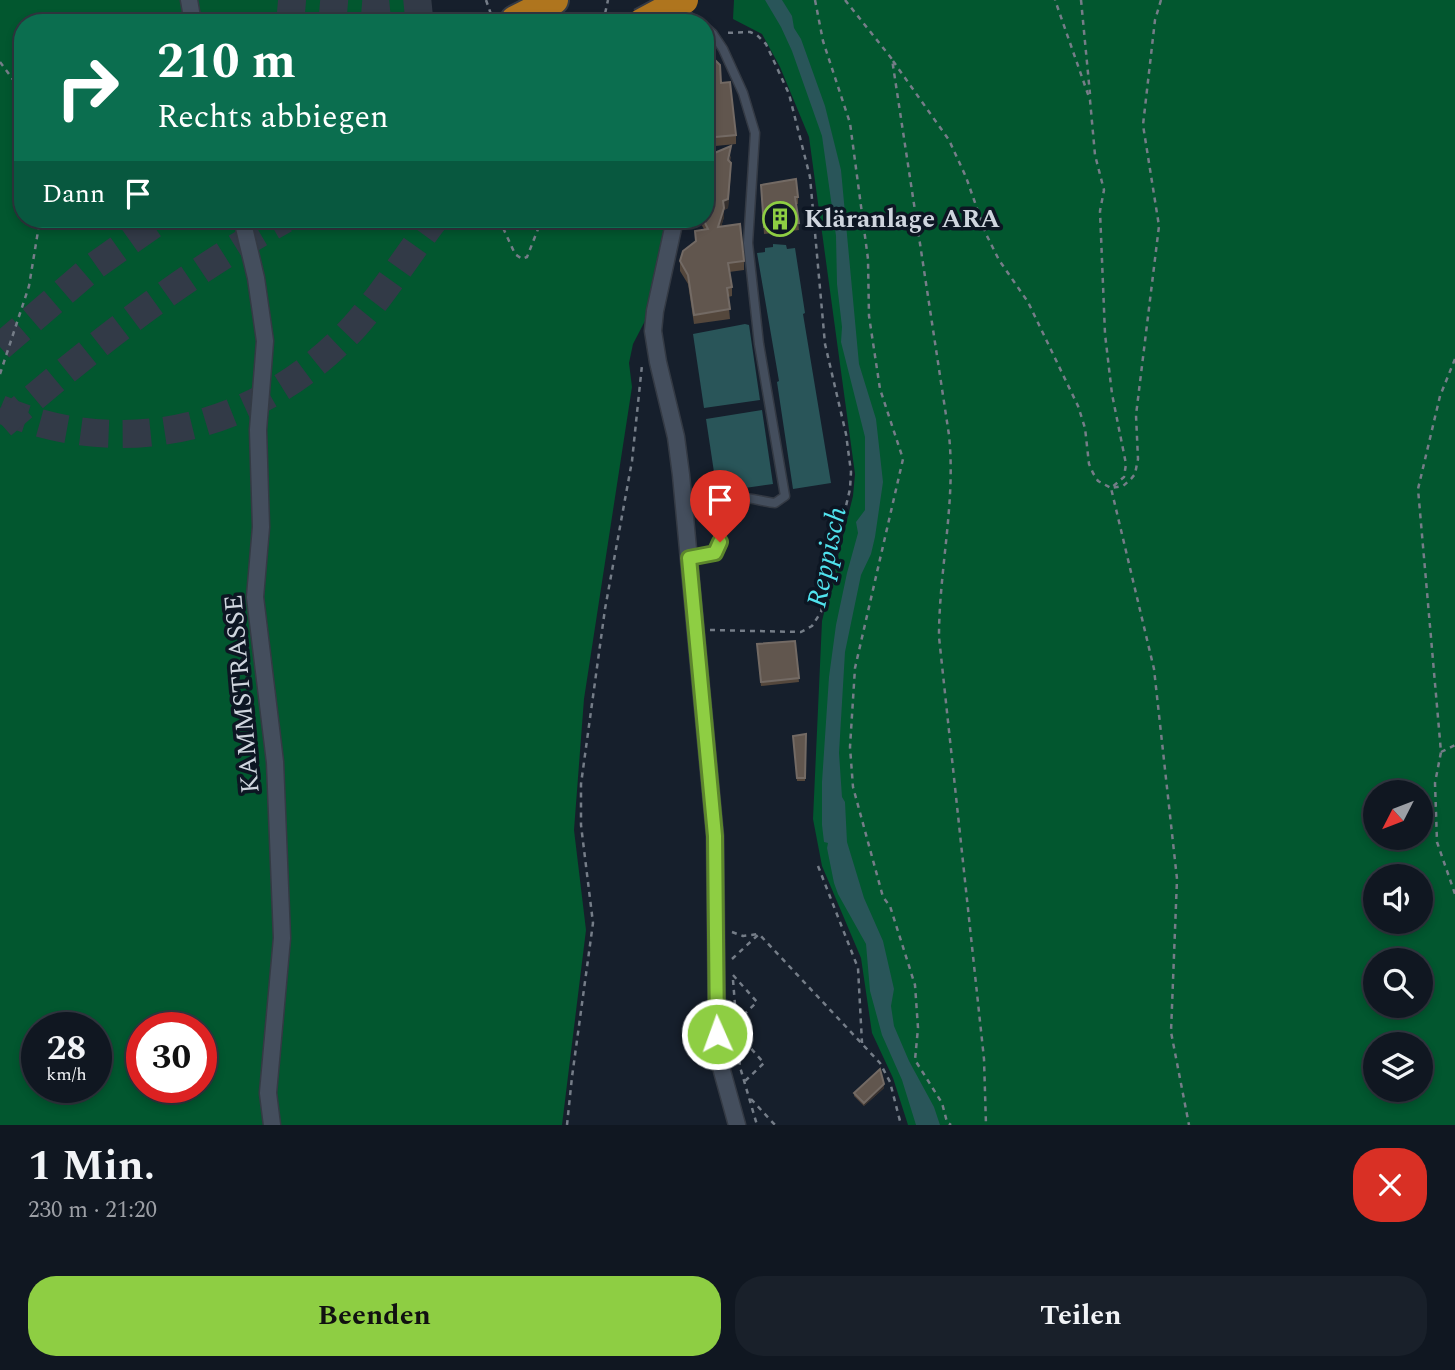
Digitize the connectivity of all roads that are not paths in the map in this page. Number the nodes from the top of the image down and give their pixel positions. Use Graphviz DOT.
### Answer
graph roads {
  1 [pos="554,0"];
  2 [pos="521,14"];
  3 [pos="714,36"];
  4 [pos="244,228"];
  5 [pos="672,228"];
  6 [pos="689,558"];
  7 [pos="272,1125"];
  8 [pos="737,1125"];
  1 -- 2 [label="highway"];
  3 -- 6 [label="lane"];
  4 -- 7 [label="street, KAMMSTRASSE"];
  5 -- 6 [label="street"];
  6 -- 8 [label="street"];
}
